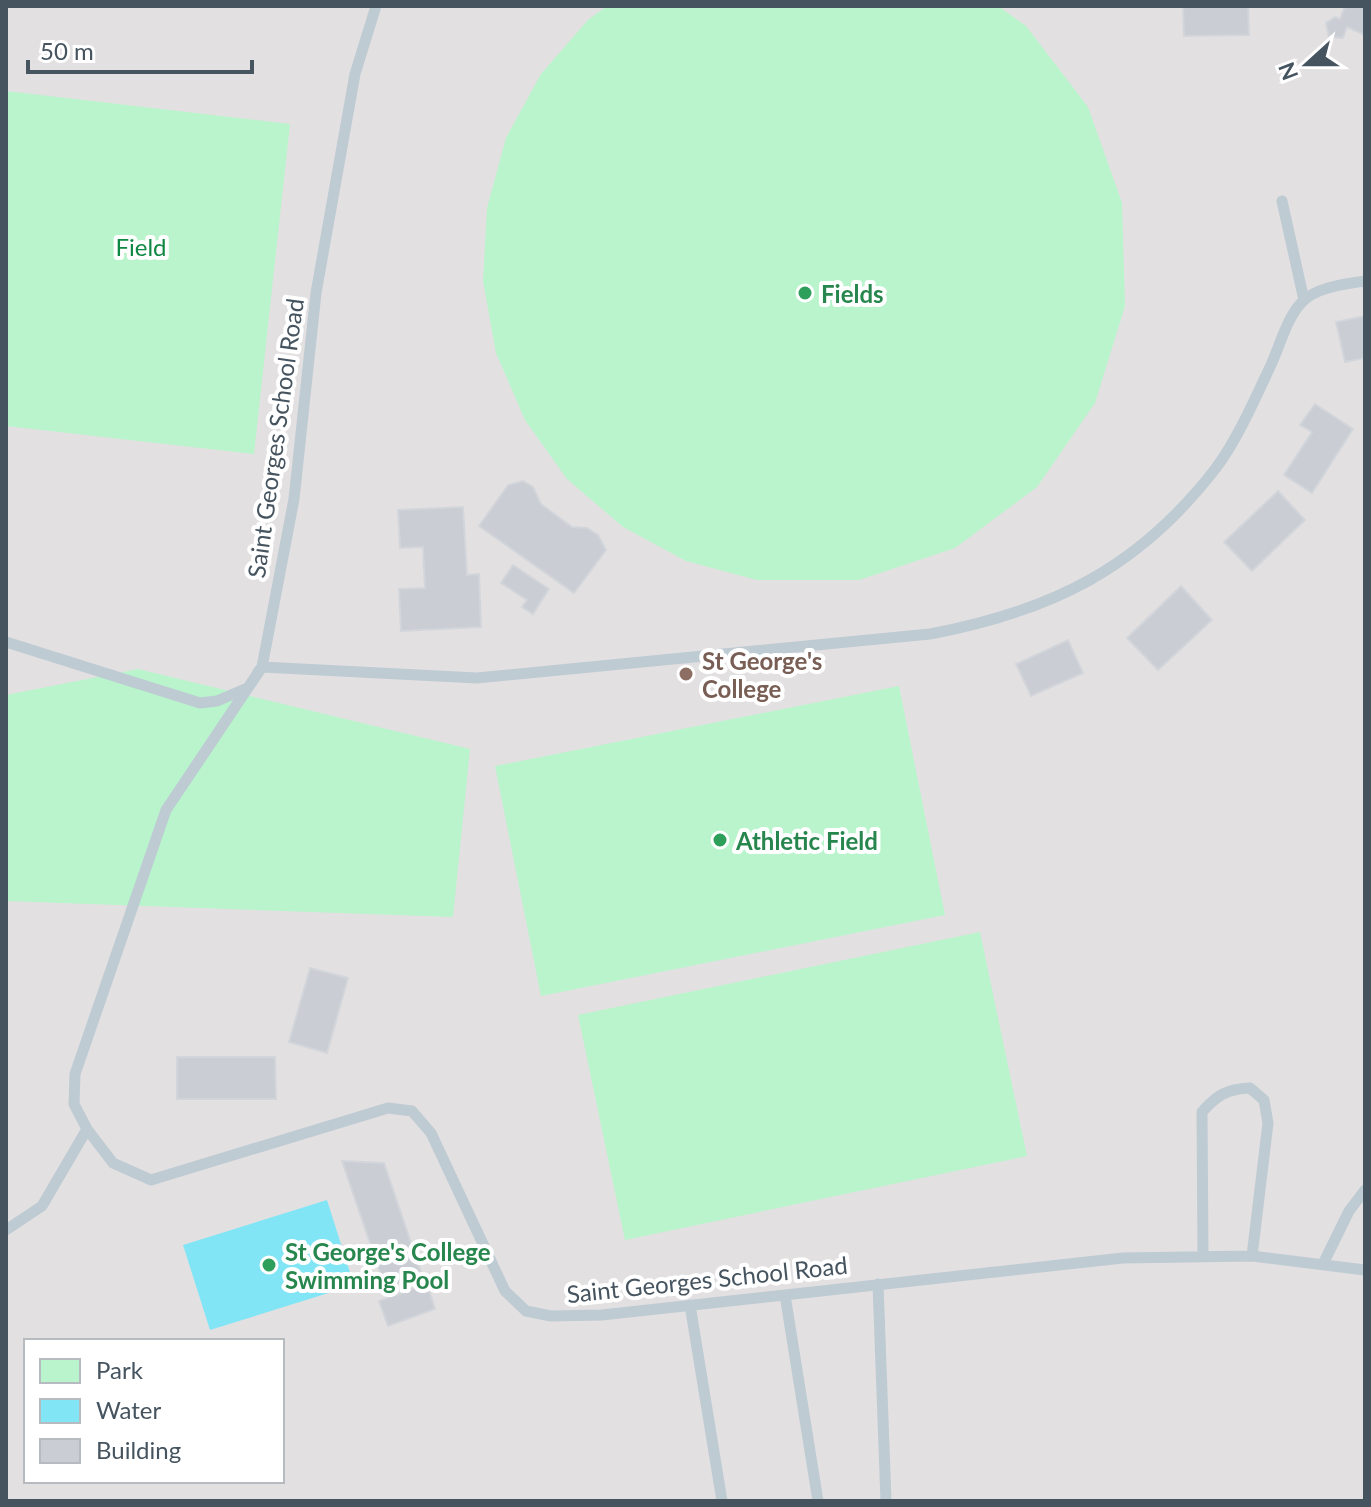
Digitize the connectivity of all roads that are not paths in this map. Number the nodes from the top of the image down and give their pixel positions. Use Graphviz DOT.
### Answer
graph roads {
  1 [pos="376,6"];
  2 [pos="1282,201"];
  3 [pos="1365,281"];
  4 [pos="1304,300"];
  5 [pos="6,642"];
  6 [pos="262,667"];
  7 [pos="87,1129"];
  8 [pos="1365,1190"];
  9 [pos="6,1230"];
  10 [pos="1203,1256"];
  11 [pos="1252,1256"];
  12 [pos="1323,1264"];
  13 [pos="1365,1270"];
  14 [pos="878,1284"];
  15 [pos="785,1295"];
  16 [pos="690,1305"];
  17 [pos="722,1501"];
  18 [pos="818,1501"];
  19 [pos="886,1501"];
  1 -- 6 [label="lane, Saint Georges School Road"];
  2 -- 4 [label="lane"];
  3 -- 4 [label="lane"];
  4 -- 6 [label="lane"];
  5 -- 6 [label="lane"];
  6 -- 7 [label="lane, Saint Georges School Road"];
  7 -- 9 [label="lane"];
  7 -- 16 [label="lane, Saint Georges School Road"];
  8 -- 12 [label="lane"];
  10 -- 11 [label="lane, Saint Georges School Road"];
  10 -- 11 [label="lane"];
  10 -- 14 [label="lane, Saint Georges School Road"];
  11 -- 12 [label="lane, Saint Georges School Road"];
  12 -- 13 [label="lane, Saint Georges School Road"];
  14 -- 15 [label="lane, Saint Georges School Road"];
  14 -- 19 [label="lane"];
  15 -- 16 [label="lane, Saint Georges School Road"];
  15 -- 18 [label="lane"];
  16 -- 17 [label="lane"];
}
